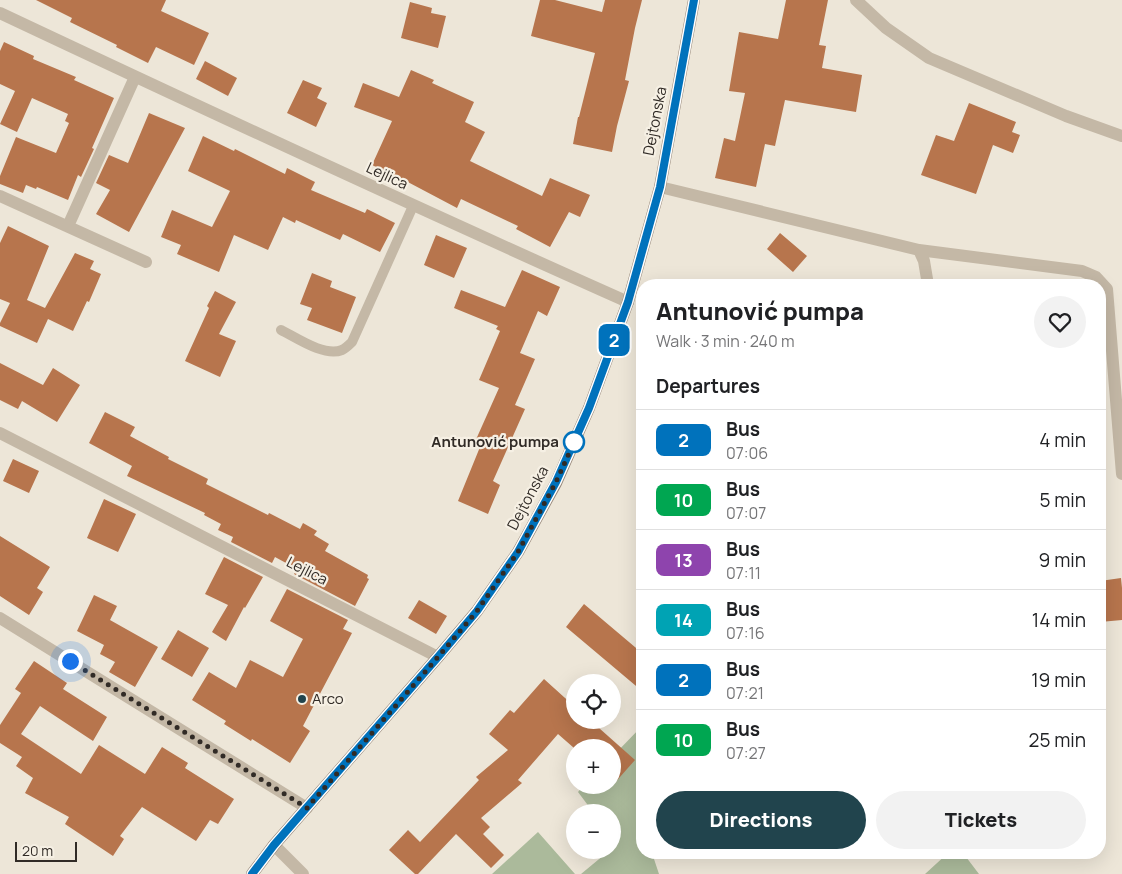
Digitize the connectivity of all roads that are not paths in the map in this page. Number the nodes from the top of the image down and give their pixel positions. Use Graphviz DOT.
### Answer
graph roads {
  1 [pos="694,0"];
  2 [pos="856,0"];
  3 [pos="0,13"];
  4 [pos="135,77"];
  5 [pos="1122,136"];
  6 [pos="660,187"];
  7 [pos="0,196"];
  8 [pos="413,206"];
  9 [pos="68,226"];
  10 [pos="919,250"];
  11 [pos="146,262"];
  12 [pos="927,279"];
  13 [pos="1098,279"];
  14 [pos="1106,289"];
  15 [pos="628,302"];
  16 [pos="281,330"];
  17 [pos="0,433"];
  18 [pos="1122,474"];
  19 [pos="0,618"];
  20 [pos="438,657"];
  21 [pos="307,808"];
  22 [pos="274,845"];
  23 [pos="252,874"];
  24 [pos="303,874"];
  1 -- 6 [label="main road, Dejtonska"];
  2 -- 5 [label="street"];
  3 -- 4 [label="street, Lejlica"];
  4 -- 8 [label="street, Lejlica"];
  4 -- 9 [label="street"];
  6 -- 10 [label="street"];
  6 -- 15 [label="main road, Dejtonska"];
  7 -- 9 [label="street"];
  8 -- 15 [label="street, Lejlica"];
  8 -- 16 [label="lane"];
  9 -- 11 [label="street"];
  10 -- 12 [label="street"];
  10 -- 13 [label="street"];
  14 -- 18 [label="street"];
  15 -- 20 [label="main road, Dejtonska"];
  17 -- 20 [label="street, Lejlica"];
  19 -- 21 [label="street"];
  20 -- 21 [label="main road, Dejtonska"];
  21 -- 22 [label="main road, Dejtonska"];
  22 -- 23 [label="main road, Dejtonska"];
  22 -- 24 [label="street"];
}
